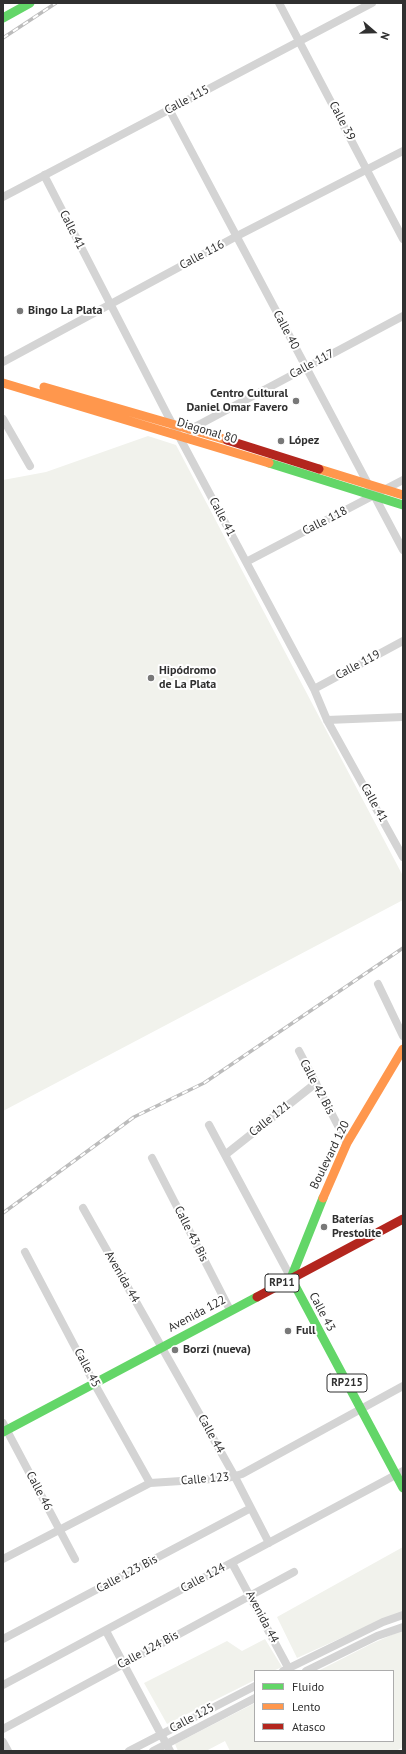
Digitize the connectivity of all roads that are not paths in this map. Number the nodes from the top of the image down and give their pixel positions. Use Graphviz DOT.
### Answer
graph roads {
  1 [pos="30,3"];
  2 [pos="279,3"];
  3 [pos="372,3"];
  4 [pos="3,18"];
  5 [pos="299,42"];
  6 [pos="169,109"];
  7 [pos="403,152"];
  8 [pos="368,170"];
  9 [pos="44,175"];
  10 [pos="3,197"];
  11 [pos="237,236"];
  12 [pos="403,239"];
  13 [pos="110,304"];
  14 [pos="403,316"];
  15 [pos="3,362"];
  16 [pos="307,368"];
  17 [pos="3,375"];
  18 [pos="3,383"];
  19 [pos="3,419"];
  20 [pos="172,423"];
  21 [pos="191,429"];
  22 [pos="179,435"];
  23 [pos="30,466"];
  24 [pos="403,480"];
  25 [pos="369,484"];
  26 [pos="385,489"];
  27 [pos="403,495"];
  28 [pos="374,496"];
  29 [pos="403,505"];
  30 [pos="403,550"];
  31 [pos="246,562"];
  32 [pos="403,642"];
  33 [pos="314,689"];
  34 [pos="403,717"];
  35 [pos="327,720"];
  36 [pos="403,857"];
  37 [pos="378,984"];
  38 [pos="403,1036"];
  39 [pos="403,1049"];
  40 [pos="299,1051"];
  41 [pos="316,1083"];
  42 [pos="209,1125"];
  43 [pos="347,1143"];
  44 [pos="225,1155"];
  45 [pos="152,1158"];
  46 [pos="83,1208"];
  47 [pos="403,1219"];
  48 [pos="26,1252"];
  49 [pos="291,1278"];
  50 [pos="230,1310"];
  51 [pos="162,1346"];
  52 [pos="94,1383"];
  53 [pos="403,1386"];
  54 [pos="361,1409"];
  55 [pos="4,1429"];
  56 [pos="400,1473"];
  57 [pos="235,1477"];
  58 [pos="150,1483"];
  59 [pos="403,1488"];
  60 [pos="251,1508"];
  61 [pos="59,1529"];
  62 [pos="269,1543"];
  63 [pos="3,1559"];
  64 [pos="74,1559"];
  65 [pos="232,1563"];
  66 [pos="294,1572"];
  67 [pos="251,1596"];
  68 [pos="403,1615"];
  69 [pos="403,1627"];
  70 [pos="106,1630"];
  71 [pos="3,1639"];
  72 [pos="123,1663"];
  73 [pos="287,1670"];
  74 [pos="308,1670"];
  75 [pos="3,1685"];
  76 [pos="254,1687"];
  77 [pos="254,1699"];
  78 [pos="3,1728"];
  79 [pos="162,1734"];
  80 [pos="3,1742"];
  81 [pos="168,1747"];
  82 [pos="8,1751"];
  83 [pos="129,1751"];
  84 [pos="153,1751"];
  1 -- 4 [label="main road"];
  2 -- 5 [label="street, Calle 39"];
  3 -- 5 [label="street, Calle 115"];
  5 -- 6 [label="street, Calle 115"];
  5 -- 8 [label="street, Calle 39"];
  6 -- 9 [label="street, Calle 115"];
  6 -- 11 [label="street, Calle 40"];
  7 -- 8 [label="street, Calle 116"];
  8 -- 11 [label="street, Calle 116"];
  8 -- 12 [label="street, Calle 39"];
  9 -- 10 [label="street, Calle 115"];
  9 -- 13 [label="street, Calle 41"];
  11 -- 13 [label="street, Calle 116"];
  11 -- 16 [label="street, Calle 40"];
  13 -- 15 [label="street, Calle 116"];
  13 -- 20 [label="street, Calle 41"];
  14 -- 16 [label="street, Calle 117"];
  16 -- 21 [label="street, Calle 117"];
  16 -- 25 [label="street, Calle 40"];
  17 -- 20 [label="main road, Diagonal 80"];
  18 -- 22 [label="main road, Diagonal 80"];
  19 -- 23 [label="street"];
  20 -- 21 [label="main road, Diagonal 80"];
  20 -- 22 [label="street, Calle 41"];
  21 -- 22 [label="street, Calle 117"];
  21 -- 25 [label="main road, Diagonal 80"];
  22 -- 28 [label="main road, Diagonal 80"];
  22 -- 31 [label="street, Calle 41"];
  24 -- 26 [label="street, Calle 118"];
  25 -- 26 [label="main road, Diagonal 80"];
  25 -- 28 [label="street, Calle 40"];
  26 -- 27 [label="main road, Diagonal 80"];
  26 -- 28 [label="street, Calle 118"];
  28 -- 29 [label="main road, Diagonal 80"];
  28 -- 30 [label="street, Calle 40"];
  28 -- 31 [label="street, Calle 118"];
  31 -- 33 [label="street, Calle 41"];
  32 -- 33 [label="street, Calle 119"];
  33 -- 35 [label="street, Calle 41"];
  34 -- 35 [label="street"];
  35 -- 36 [label="street, Calle 41"];
  37 -- 38 [label="street"];
  39 -- 43 [label="main road, Boulevard 120"];
  40 -- 41 [label="street, Calle 42 Bis"];
  41 -- 43 [label="street, Calle 42 Bis"];
  41 -- 44 [label="street, Calle 121"];
  42 -- 44 [label="street, Calle 43"];
  43 -- 49 [label="main road, Boulevard 120"];
  44 -- 49 [label="street, Calle 43"];
  45 -- 50 [label="street, Calle 43 Bis"];
  46 -- 51 [label="street, Avenida 44"];
  47 -- 49 [label="main road, Avenida 122 / RP11"];
  48 -- 52 [label="street, Calle 45"];
  49 -- 50 [label="main road, Avenida 122 / RP11"];
  49 -- 54 [label="main road, Calle 43 / RP215"];
  50 -- 51 [label="main road, Avenida 122 / RP11"];
  51 -- 52 [label="main road, Avenida 122 / RP11"];
  51 -- 57 [label="street, Calle 44"];
  52 -- 55 [label="main road, Avenida 122 / RP11"];
  52 -- 58 [label="street, Calle 45"];
  53 -- 54 [label="street, Calle 123"];
  54 -- 56 [label="main road, Calle 43 / RP215"];
  54 -- 57 [label="street, Calle 123"];
  55 -- 61 [label="street, Calle 46"];
  56 -- 59 [label="main road, Calle 43 / RP215"];
  56 -- 62 [label="street, Calle 124"];
  57 -- 58 [label="street, Calle 123"];
  57 -- 60 [label="street, Calle 44"];
  58 -- 61 [label="street, Calle 123"];
  60 -- 62 [label="street, Calle 44"];
  60 -- 71 [label="street, Calle 123 Bis"];
  61 -- 63 [label="street, Calle 123"];
  61 -- 64 [label="street, Calle 46"];
  62 -- 65 [label="street, Calle 124"];
  65 -- 67 [label="street, Avenida 44"];
  65 -- 70 [label="street, Calle 124"];
  66 -- 67 [label="street, Calle 124 Bis"];
  67 -- 72 [label="street, Calle 124 Bis"];
  67 -- 73 [label="street, Avenida 44"];
  68 -- 73 [label="street"];
  69 -- 74 [label="street"];
  70 -- 72 [label="street"];
  70 -- 75 [label="street, Calle 124"];
  72 -- 78 [label="street, Calle 124 Bis"];
  72 -- 79 [label="street"];
  76 -- 79 [label="street, Calle 125"];
  77 -- 81 [label="street, Calle 125"];
  79 -- 81 [label="street"];
  79 -- 83 [label="street, Calle 125"];
  80 -- 82 [label="street"];
  81 -- 84 [label="street, Calle 125"];
}
